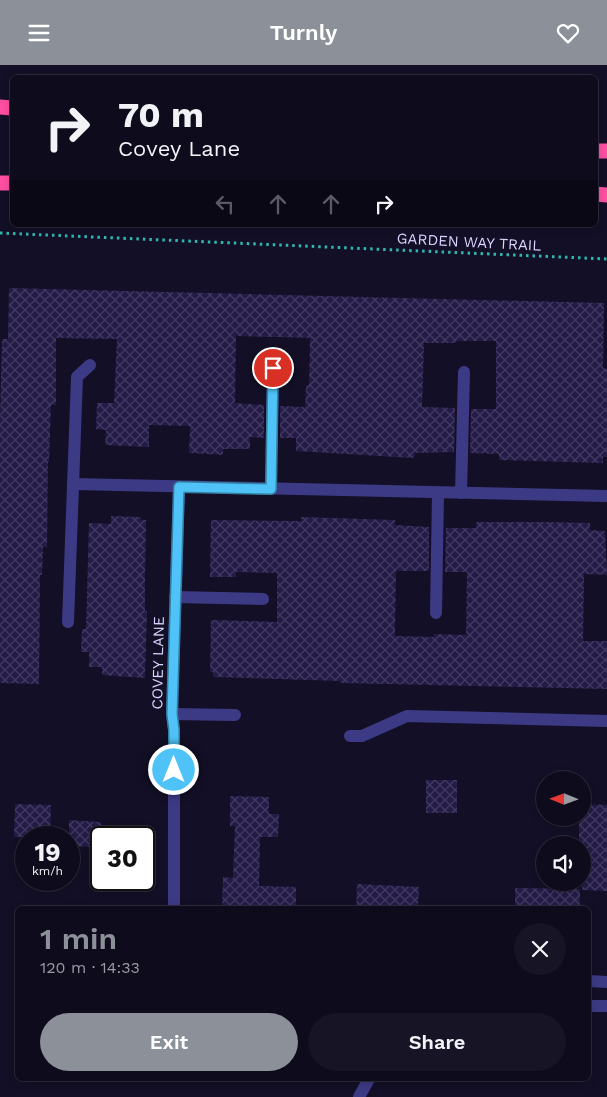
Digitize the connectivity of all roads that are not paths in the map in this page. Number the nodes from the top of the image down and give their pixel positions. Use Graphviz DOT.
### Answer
graph roads {
  1 [pos="90,365"];
  2 [pos="273,368"];
  3 [pos="464,372"];
  4 [pos="73,484"];
  5 [pos="179,487"];
  6 [pos="271,489"];
  7 [pos="438,493"];
  8 [pos="461,493"];
  9 [pos="607,496"];
  10 [pos="175,597"];
  11 [pos="263,599"];
  12 [pos="436,613"];
  13 [pos="68,622"];
  14 [pos="172,714"];
  15 [pos="235,715"];
  16 [pos="607,721"];
  17 [pos="350,736"];
  18 [pos="174,906"];
  19 [pos="591,981"];
  20 [pos="607,982"];
  21 [pos="591,1005"];
  22 [pos="607,1006"];
  23 [pos="368,1081"];
  24 [pos="359,1097"];
  1 -- 4 [label="street"];
  2 -- 6 [label="street"];
  3 -- 8 [label="street"];
  4 -- 5 [label="street"];
  4 -- 13 [label="street"];
  5 -- 6 [label="street"];
  5 -- 10 [label="street, COVEY LANE"];
  6 -- 7 [label="street"];
  7 -- 8 [label="street"];
  7 -- 12 [label="street"];
  8 -- 9 [label="street"];
  10 -- 11 [label="street, COVEY LANE"];
  10 -- 14 [label="street, COVEY LANE"];
  14 -- 15 [label="street"];
  14 -- 18 [label="street, COVEY LANE"];
  16 -- 17 [label="street"];
  19 -- 20 [label="street"];
  21 -- 22 [label="street"];
  23 -- 24 [label="street"];
}
